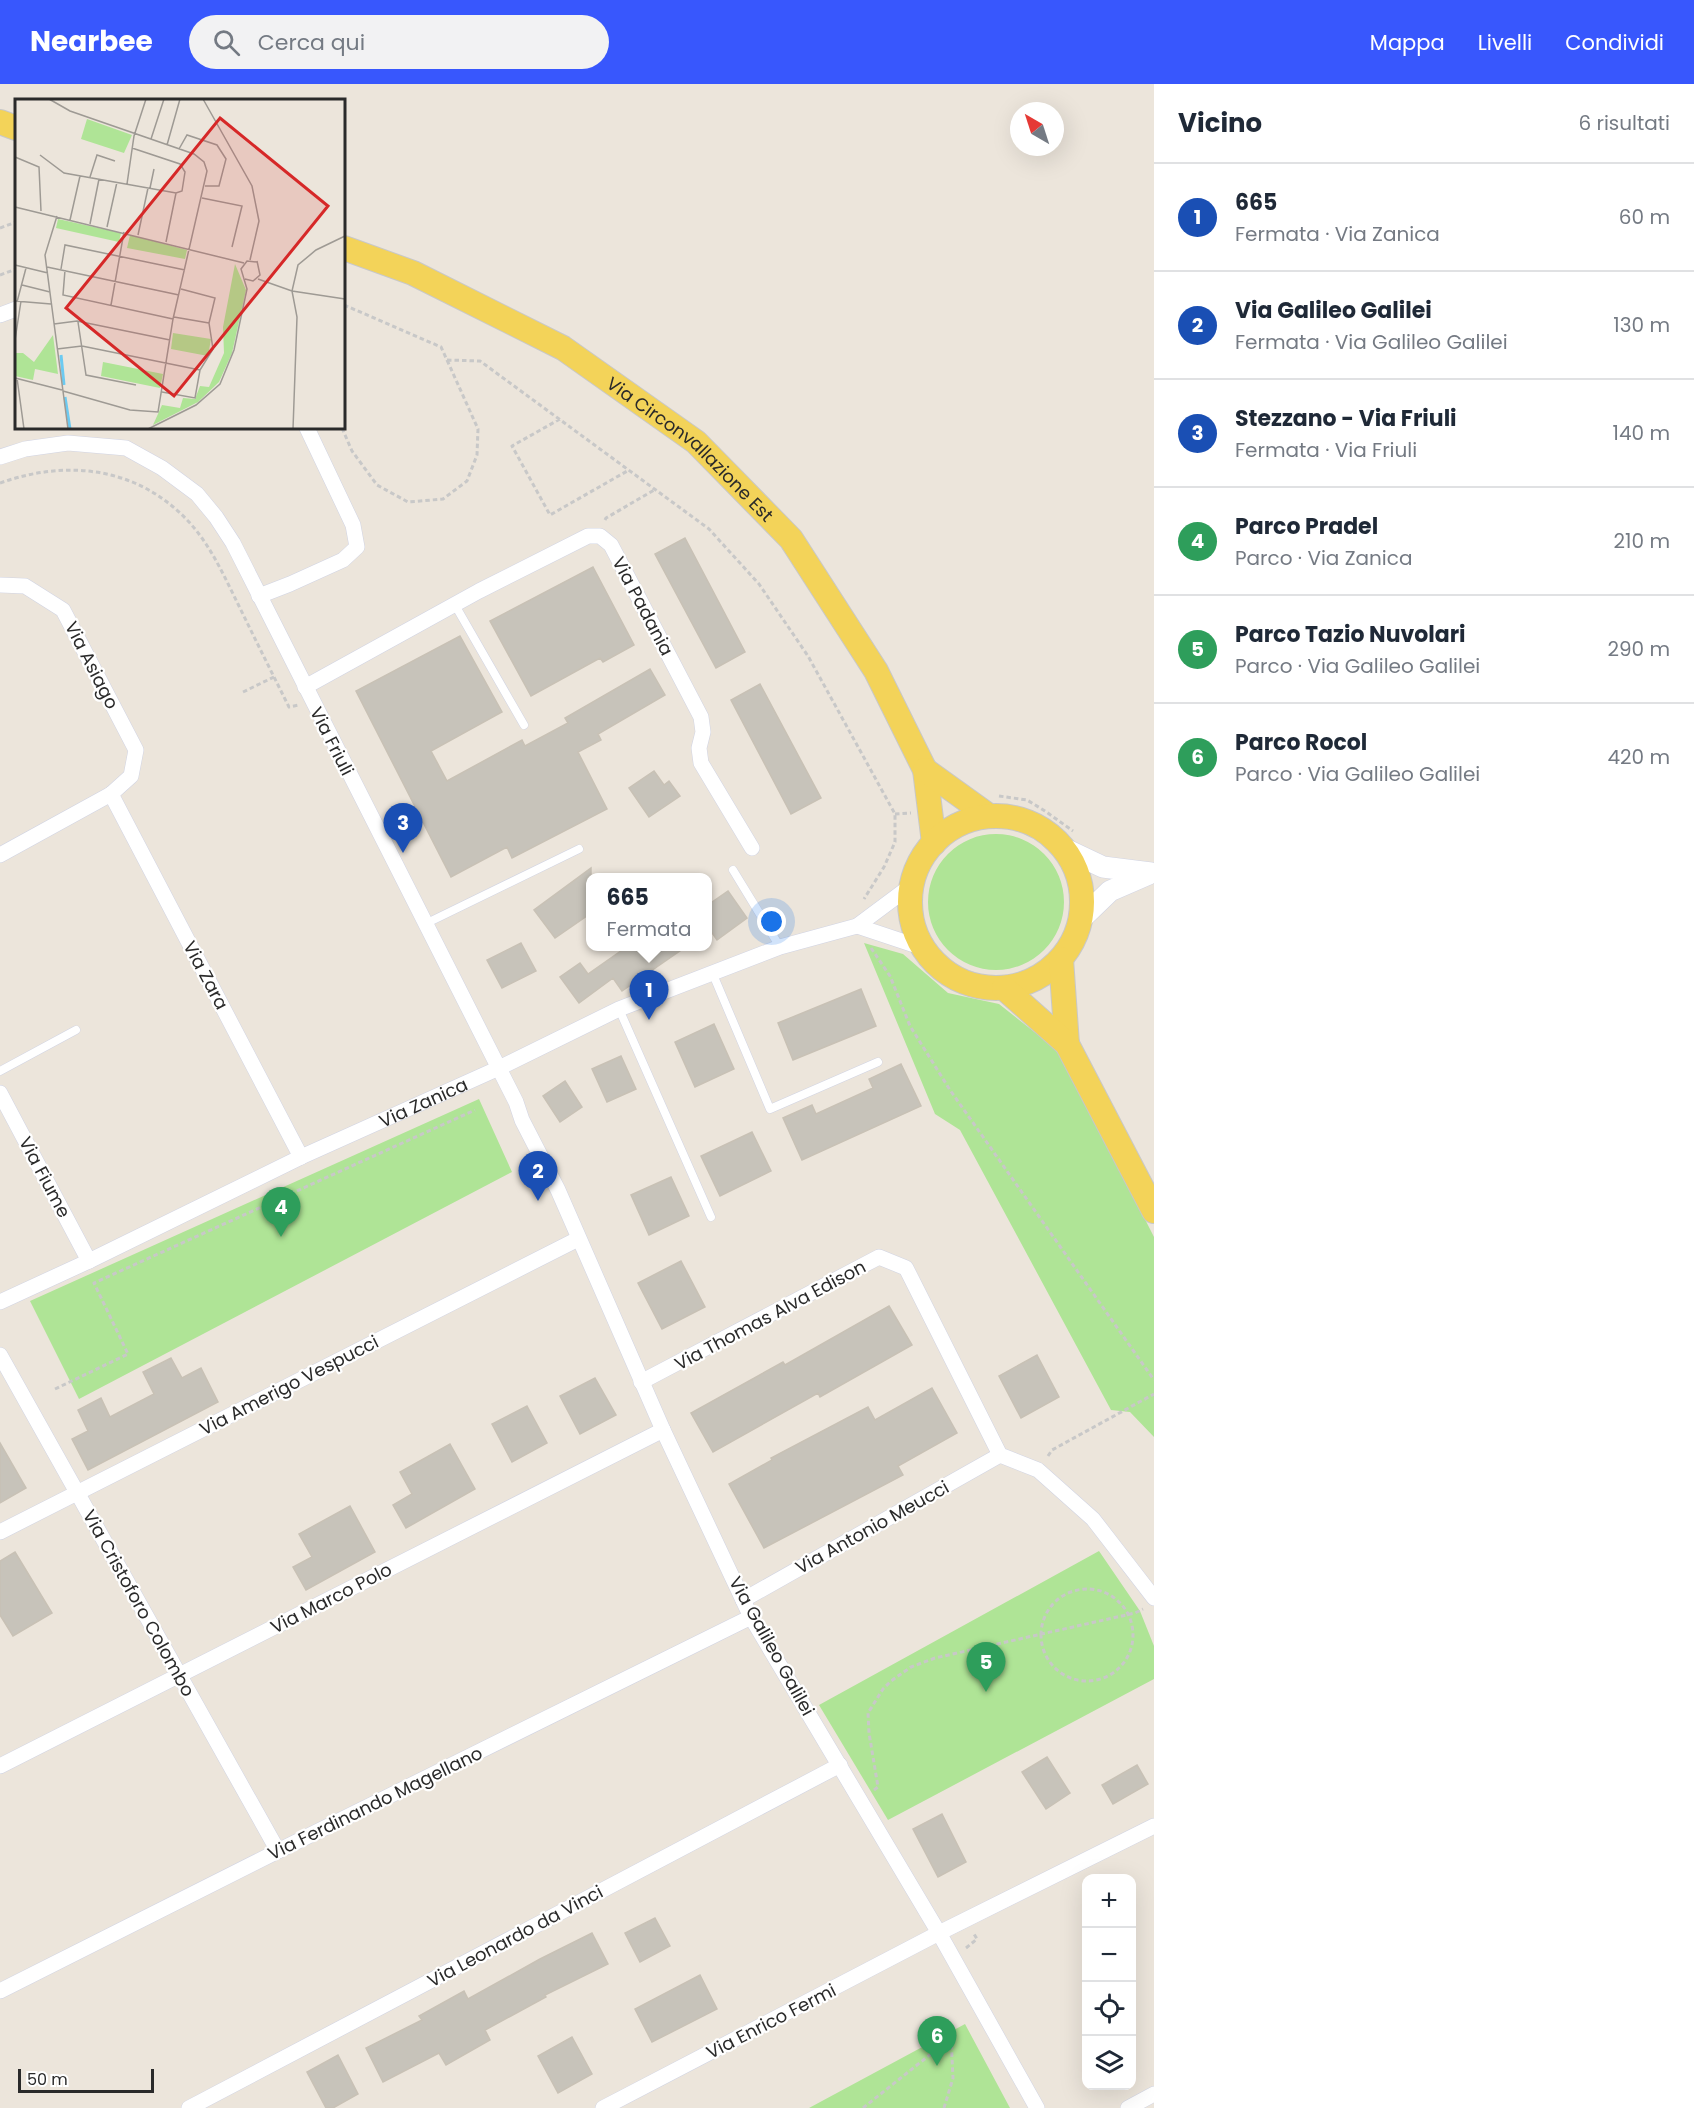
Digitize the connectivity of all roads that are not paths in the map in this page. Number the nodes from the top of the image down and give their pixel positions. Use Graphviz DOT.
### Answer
graph roads {
  1 [pos="0,122"];
  2 [pos="15,128"];
  3 [pos="345,248"];
  4 [pos="15,309"];
  5 [pos="0,315"];
  6 [pos="307,429"];
  7 [pos="0,457"];
  8 [pos="0,585"];
  9 [pos="259,596"];
  10 [pos="455,605"];
  11 [pos="305,687"];
  12 [pos="524,725"];
  13 [pos="925,770"];
  14 [pos="111,794"];
  15 [pos="992,806"];
  16 [pos="934,843"];
  17 [pos="1073,844"];
  18 [pos="752,848"];
  19 [pos="579,849"];
  20 [pos="0,855"];
  21 [pos="733,870"];
  22 [pos="1153,872"];
  23 [pos="912,885"];
  24 [pos="1081,919"];
  25 [pos="425,924"];
  26 [pos="857,926"];
  27 [pos="780,947"];
  28 [pos="923,948"];
  29 [pos="1061,959"];
  30 [pos="712,972"];
  31 [pos="1005,988"];
  32 [pos="619,1009"];
  33 [pos="76,1030"];
  34 [pos="1067,1044"];
  35 [pos="878,1062"];
  36 [pos="499,1068"];
  37 [pos="0,1071"];
  38 [pos="0,1093"];
  39 [pos="301,1156"];
  40 [pos="1154,1211"];
  41 [pos="711,1217"];
  42 [pos="578,1239"];
  43 [pos="89,1262"];
  44 [pos="0,1302"];
  45 [pos="0,1355"];
  46 [pos="641,1382"];
  47 [pos="663,1430"];
  48 [pos="1000,1455"];
  49 [pos="77,1492"];
  50 [pos="0,1532"];
  51 [pos="743,1600"];
  52 [pos="1149,1603"];
  53 [pos="751,1617"];
  54 [pos="179,1675"];
  55 [pos="840,1765"];
  56 [pos="0,1766"];
  57 [pos="1154,1826"];
  58 [pos="278,1851"];
  59 [pos="939,1933"];
  60 [pos="0,1991"];
  61 [pos="1154,2094"];
  62 [pos="189,2108"];
  63 [pos="603,2108"];
  64 [pos="1037,2108"];
  65 [pos="1128,2108"];
  1 -- 2 [label="main road"];
  3 -- 13 [label="main road, Via Circonvallazione Est"];
  4 -- 5 [label="street"];
  6 -- 9 [label="street"];
  7 -- 9 [label="street, Via Friuli"];
  8 -- 14 [label="street, Via Asiago"];
  9 -- 11 [label="street, Via Friuli"];
  10 -- 11 [label="street"];
  10 -- 12 [label="lane"];
  10 -- 18 [label="street, Via Padania"];
  11 -- 25 [label="street, Via Friuli"];
  13 -- 15 [label="main road, Via Circonvallazione Est"];
  13 -- 16 [label="main road, Via Circonvallazione Est"];
  14 -- 20 [label="street"];
  14 -- 39 [label="street, Via Zara"];
  15 -- 16 [label="main road"];
  15 -- 17 [label="main road"];
  16 -- 23 [label="main road"];
  17 -- 22 [label="street"];
  17 -- 24 [label="main road"];
  19 -- 25 [label="lane"];
  21 -- 27 [label="lane"];
  22 -- 24 [label="street"];
  23 -- 26 [label="street, Via Zanica"];
  23 -- 28 [label="main road"];
  24 -- 29 [label="main road"];
  25 -- 36 [label="street, Via Friuli"];
  26 -- 27 [label="street, Via Zanica"];
  26 -- 28 [label="street"];
  27 -- 30 [label="street, Via Zanica"];
  28 -- 31 [label="main road"];
  29 -- 31 [label="main road"];
  29 -- 34 [label="main road"];
  30 -- 32 [label="street, Via Zanica"];
  30 -- 35 [label="lane"];
  31 -- 34 [label="main road"];
  32 -- 36 [label="street, Via Zanica"];
  32 -- 41 [label="lane"];
  33 -- 37 [label="lane"];
  34 -- 40 [label="main road"];
  36 -- 39 [label="street, Via Zanica"];
  36 -- 42 [label="street, Via Galileo Galilei"];
  38 -- 43 [label="street, Via Fiume"];
  39 -- 43 [label="street, Via Zanica"];
  42 -- 46 [label="street, Via Galileo Galilei"];
  42 -- 49 [label="street, Via Amerigo Vespucci"];
  43 -- 44 [label="street, Via Zanica"];
  45 -- 49 [label="street, Via Cristoforo Colombo"];
  46 -- 47 [label="street, Via Galileo Galilei"];
  46 -- 48 [label="street, Via Thomas Alva Edison"];
  47 -- 51 [label="street, Via Galileo Galilei"];
  47 -- 54 [label="street, Via Marco Polo"];
  48 -- 51 [label="street, Via Antonio Meucci"];
  48 -- 52 [label="street"];
  49 -- 50 [label="street, Via Amerigo Vespucci"];
  49 -- 54 [label="street, Via Cristoforo Colombo"];
  51 -- 53 [label="street, Via Galileo Galilei"];
  53 -- 55 [label="street, Via Galileo Galilei"];
  53 -- 58 [label="street, Via Ferdinando Magellano"];
  54 -- 56 [label="street, Via Marco Polo"];
  54 -- 58 [label="street, Via Cristoforo Colombo"];
  55 -- 59 [label="street, Via Galileo Galilei"];
  55 -- 62 [label="street, Via Leonardo da Vinci"];
  57 -- 59 [label="street, Via Enrico Fermi"];
  58 -- 60 [label="street, Via Ferdinando Magellano"];
  59 -- 63 [label="street, Via Enrico Fermi"];
  59 -- 64 [label="street, Via Galileo Galilei"];
  61 -- 65 [label="street"];
}
